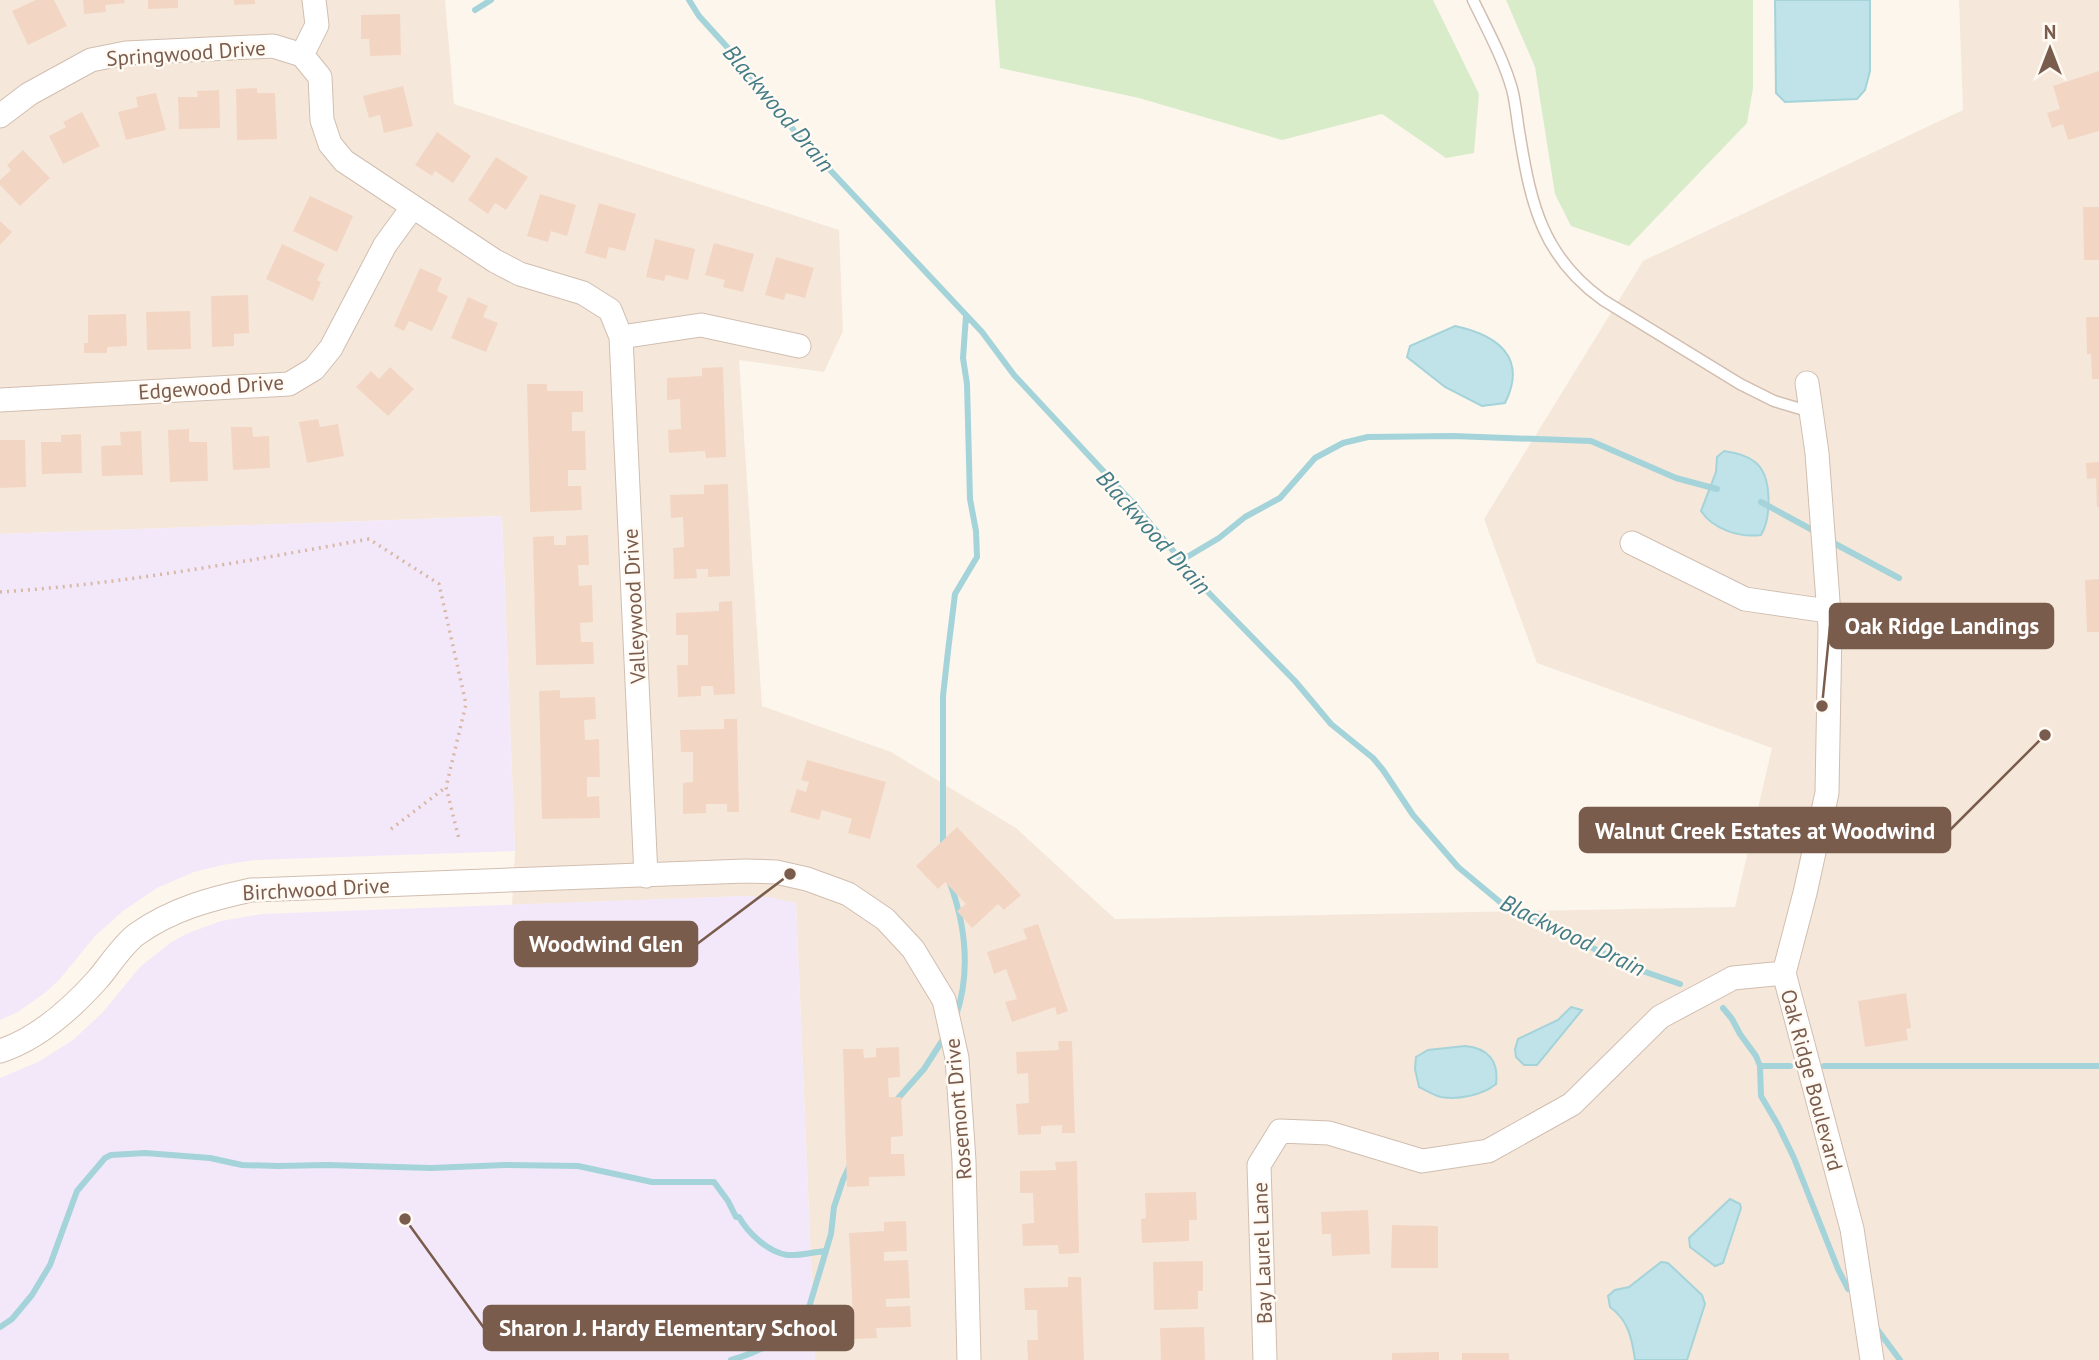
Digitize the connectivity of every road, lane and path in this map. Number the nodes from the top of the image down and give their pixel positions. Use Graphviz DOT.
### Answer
graph roads {
  1 [pos="314,0"];
  2 [pos="1473,0"];
  3 [pos="302,55"];
  4 [pos="0,116"];
  5 [pos="412,208"];
  6 [pos="621,337"];
  7 [pos="799,346"];
  8 [pos="1807,383"];
  9 [pos="0,400"];
  10 [pos="1811,412"];
  11 [pos="1632,543"];
  12 [pos="0,592"];
  13 [pos="1828,611"];
  14 [pos="446,787"];
  15 [pos="391,829"];
  16 [pos="459,839"];
  17 [pos="646,876"];
  18 [pos="1784,973"];
  19 [pos="0,1051"];
  20 [pos="970,1360"];
  21 [pos="1265,1360"];
  22 [pos="1872,1360"];
  1 -- 3 [label="street"];
  2 -- 10 [label="lane"];
  3 -- 4 [label="street, Springwood Drive"];
  3 -- 5 [label="street, Valleywood Drive"];
  5 -- 6 [label="street, Valleywood Drive"];
  5 -- 9 [label="street, Edgewood Drive"];
  6 -- 7 [label="street"];
  6 -- 17 [label="street, Valleywood Drive"];
  8 -- 10 [label="street, Oak Ridge Boulevard"];
  10 -- 13 [label="street, Oak Ridge Boulevard"];
  11 -- 13 [label="street"];
  12 -- 14 [label="path"];
  13 -- 18 [label="street, Oak Ridge Boulevard"];
  14 -- 15 [label="path"];
  14 -- 16 [label="path"];
  17 -- 19 [label="street, Birchwood Drive"];
  17 -- 20 [label="street, Rosemont Drive"];
  18 -- 21 [label="street, Bay Laurel Lane"];
  18 -- 22 [label="street, Oak Ridge Boulevard"];
}
